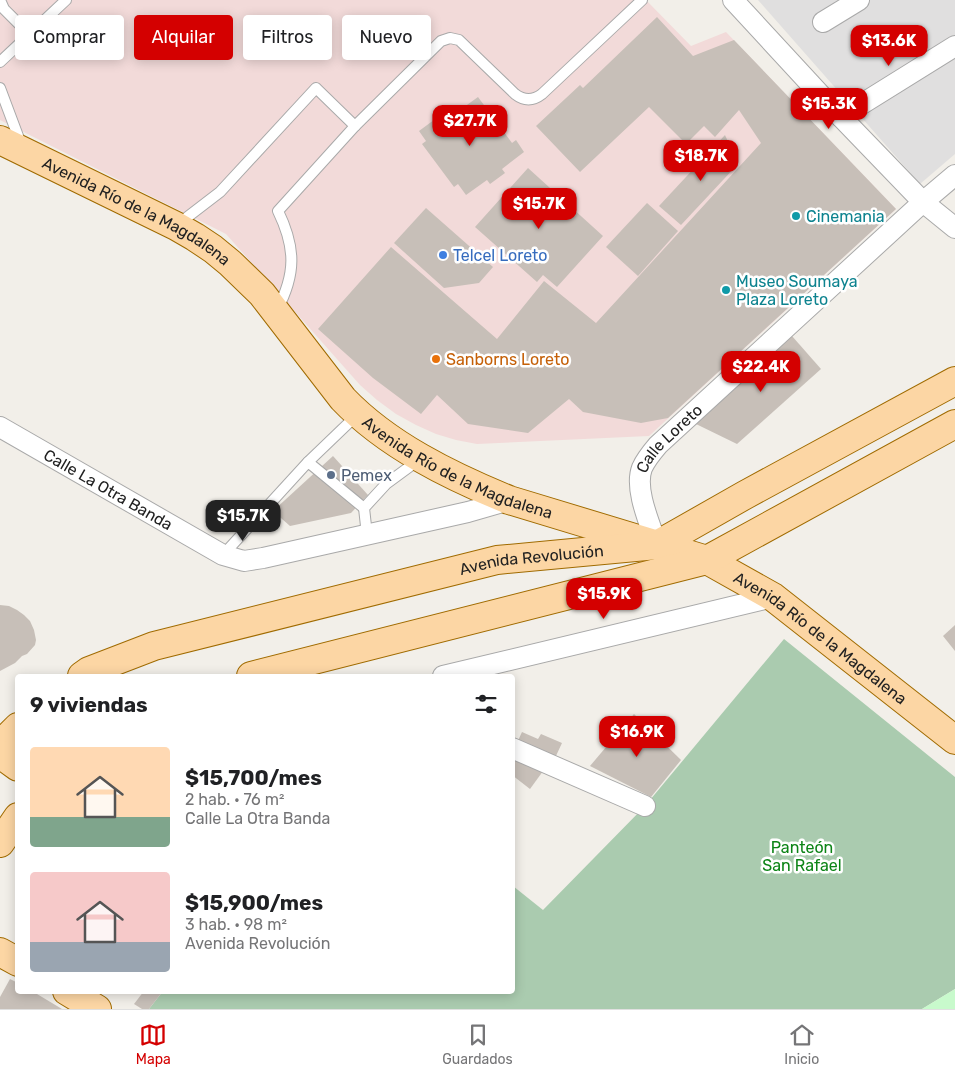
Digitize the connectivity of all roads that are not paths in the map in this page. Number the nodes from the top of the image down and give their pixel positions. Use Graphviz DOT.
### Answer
graph roads {
  1 [pos="66,0"];
  2 [pos="642,0"];
  3 [pos="733,0"];
  4 [pos="860,0"];
  5 [pos="632,5"];
  6 [pos="1,7"];
  7 [pos="51,15"];
  8 [pos="15,21"];
  9 [pos="823,22"];
  10 [pos="955,46"];
  11 [pos="15,48"];
  12 [pos="0,62"];
  13 [pos="0,88"];
  14 [pos="841,117"];
  15 [pos="355,126"];
  16 [pos="0,140"];
  17 [pos="24,152"];
  18 [pos="955,175"];
  19 [pos="923,202"];
  20 [pos="176,226"];
  21 [pos="955,228"];
  22 [pos="276,311"];
  23 [pos="955,381"];
  24 [pos="358,414"];
  25 [pos="955,424"];
  26 [pos="0,427"];
  27 [pos="420,458"];
  28 [pos="308,462"];
  29 [pos="509,500"];
  30 [pos="364,508"];
  31 [pos="367,535"];
  32 [pos="657,545"];
  33 [pos="223,555"];
  34 [pos="707,560"];
  35 [pos="773,597"];
  36 [pos="85,674"];
  37 [pos="259,674"];
  38 [pos="451,674"];
  39 [pos="15,730"];
  40 [pos="955,740"];
  41 [pos="0,745"];
  42 [pos="515,749"];
  43 [pos="0,754"];
  44 [pos="15,765"];
  45 [pos="645,806"];
  46 [pos="15,821"];
  47 [pos="0,843"];
  48 [pos="0,952"];
  49 [pos="15,960"];
  50 [pos="71,994"];
  51 [pos="97,1009"];
  1 -- 7 [label="lane"];
  2 -- 5 [label="lane"];
  3 -- 14 [label="street"];
  4 -- 9 [label="street"];
  5 -- 15 [label="lane"];
  6 -- 8 [label="lane"];
  10 -- 14 [label="street"];
  11 -- 12 [label="lane"];
  13 -- 17 [label="lane"];
  14 -- 19 [label="street"];
  15 -- 20 [label="lane"];
  15 -- 22 [label="lane"];
  16 -- 17 [label="main road, Avenida Río de la Magdalena"];
  17 -- 20 [label="main road, Avenida Río de la Magdalena"];
  18 -- 19 [label="street, Calle Loreto"];
  19 -- 21 [label="street"];
  19 -- 32 [label="street, Calle Loreto"];
  20 -- 22 [label="main road, Avenida Río de la Magdalena"];
  22 -- 24 [label="main road, Avenida Río de la Magdalena"];
  23 -- 32 [label="main road, Avenida Revolución"];
  24 -- 27 [label="main road, Avenida Río de la Magdalena"];
  24 -- 28 [label="lane"];
  25 -- 34 [label="main road"];
  26 -- 33 [label="street, Calle La Otra Banda"];
  27 -- 29 [label="main road, Avenida Río de la Magdalena"];
  27 -- 30 [label="lane"];
  28 -- 30 [label="lane"];
  28 -- 33 [label="lane"];
  29 -- 31 [label="street, Calle La Otra Banda"];
  29 -- 32 [label="main road, Avenida Río de la Magdalena"];
  30 -- 31 [label="lane"];
  31 -- 33 [label="street, Calle La Otra Banda"];
  32 -- 34 [label="main road, Avenida Río de la Magdalena"];
  32 -- 36 [label="main road, Avenida Revolución"];
  34 -- 35 [label="main road, Avenida Río de la Magdalena"];
  34 -- 37 [label="main road"];
  35 -- 38 [label="street"];
  35 -- 40 [label="main road, Avenida Río de la Magdalena"];
  39 -- 41 [label="main road"];
  42 -- 45 [label="street"];
  43 -- 44 [label="main road"];
  46 -- 47 [label="main road"];
  48 -- 49 [label="main road"];
  50 -- 51 [label="main road"];
}
